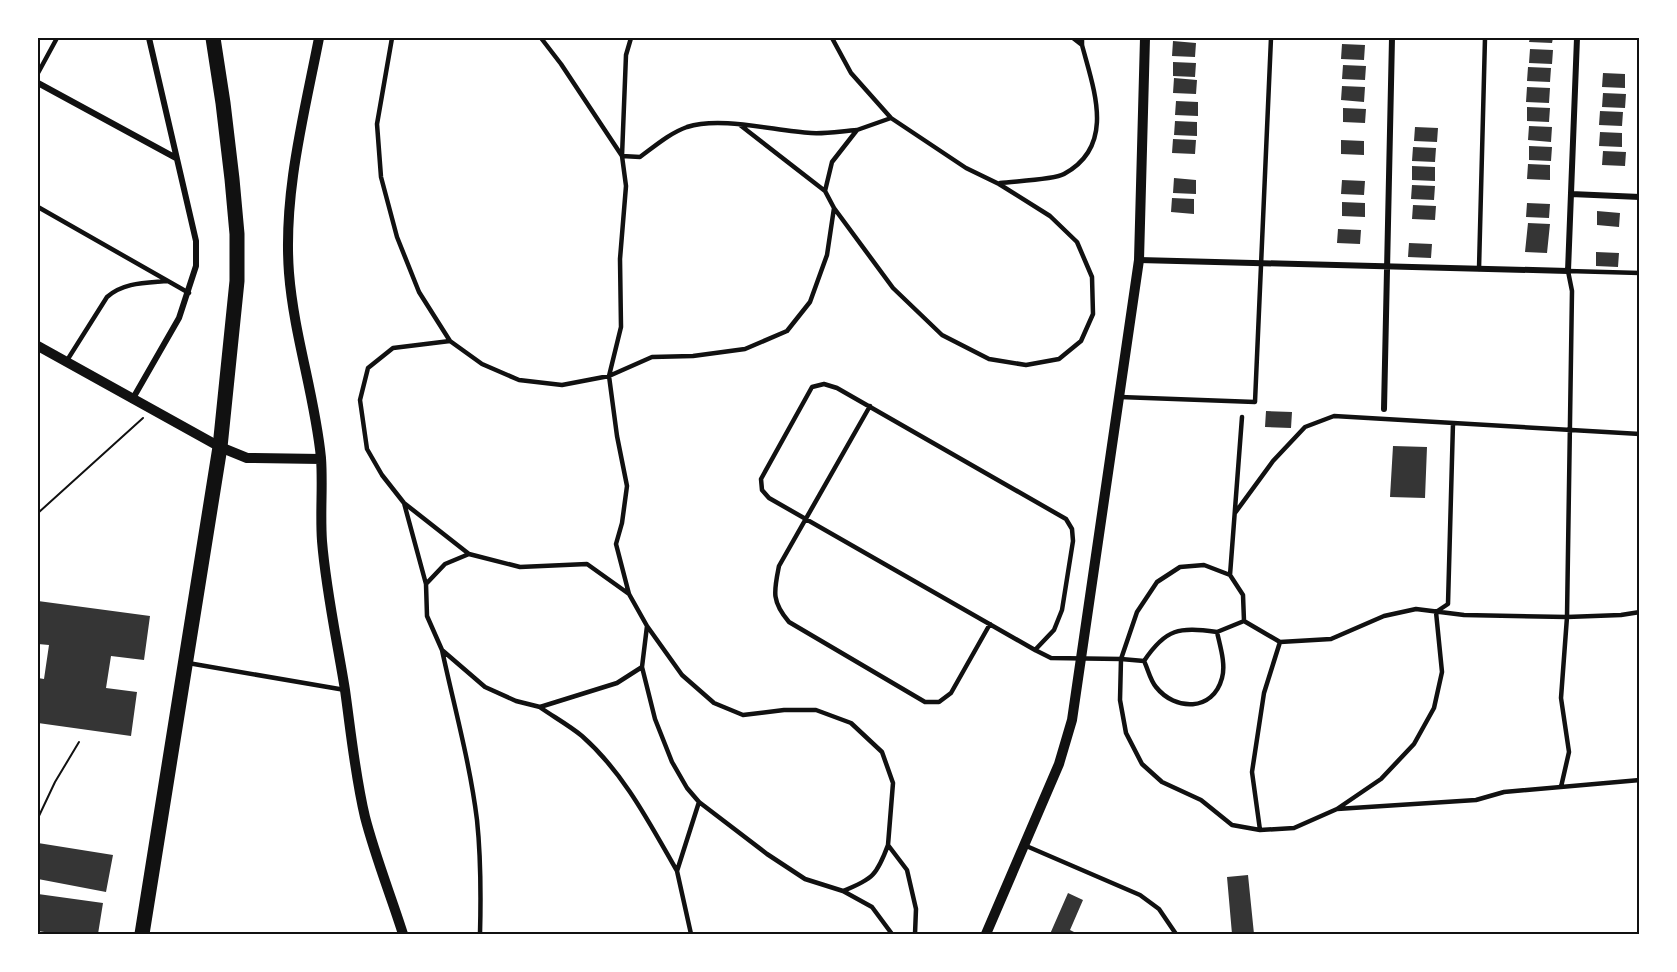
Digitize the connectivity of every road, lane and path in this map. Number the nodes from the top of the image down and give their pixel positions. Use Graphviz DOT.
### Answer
graph roads {
  1 [pos="57,38"];
  2 [pos="149,38"];
  3 [pos="213,38"];
  4 [pos="319,38"];
  5 [pos="392,38"];
  6 [pos="541,38"];
  7 [pos="631,38"];
  8 [pos="832,38"];
  9 [pos="1073,38"];
  10 [pos="1082,38"];
  11 [pos="1145,38"];
  12 [pos="1271,38"];
  13 [pos="1392,38"];
  14 [pos="1485,38"];
  15 [pos="1577,38"];
  16 [pos="1082,45"];
  17 [pos="38,73"];
  18 [pos="38,84"];
  19 [pos="891,118"];
  20 [pos="740,125"];
  21 [pos="857,130"];
  22 [pos="622,156"];
  23 [pos="176,159"];
  24 [pos="999,184"];
  25 [pos="825,191"];
  26 [pos="1571,194"];
  27 [pos="1640,197"];
  28 [pos="38,207"];
  29 [pos="834,208"];
  30 [pos="1139,260"];
  31 [pos="1262,263"];
  32 [pos="1388,266"];
  33 [pos="1479,268"];
  34 [pos="1568,271"];
  35 [pos="1640,273"];
  36 [pos="168,281"];
  37 [pos="189,293"];
  38 [pos="450,341"];
  39 [pos="38,346"];
  40 [pos="66,362"];
  41 [pos="609,376"];
  42 [pos="1120,397"];
  43 [pos="132,400"];
  44 [pos="870,406"];
  45 [pos="1384,409"];
  46 [pos="152,410"];
  47 [pos="1242,417"];
  48 [pos="1453,423"];
  49 [pos="1570,430"];
  50 [pos="1640,434"];
  51 [pos="220,447"];
  52 [pos="321,459"];
  53 [pos="404,503"];
  54 [pos="38,513"];
  55 [pos="1235,513"];
  56 [pos="806,519"];
  57 [pos="469,554"];
  58 [pos="1230,575"];
  59 [pos="426,584"];
  60 [pos="629,594"];
  61 [pos="1436,612"];
  62 [pos="1640,612"];
  63 [pos="1567,617"];
  64 [pos="1245,621"];
  65 [pos="990,624"];
  66 [pos="647,627"];
  67 [pos="1217,632"];
  68 [pos="1280,642"];
  69 [pos="442,650"];
  70 [pos="1035,650"];
  71 [pos="1081,659"];
  72 [pos="1121,659"];
  73 [pos="1144,661"];
  74 [pos="185,663"];
  75 [pos="642,667"];
  76 [pos="345,690"];
  77 [pos="540,707"];
  78 [pos="79,742"];
  79 [pos="1640,780"];
  80 [pos="1561,787"];
  81 [pos="699,802"];
  82 [pos="1337,809"];
  83 [pos="38,818"];
  84 [pos="1260,830"];
  85 [pos="888,845"];
  86 [pos="1024,845"];
  87 [pos="677,871"];
  88 [pos="843,891"];
  89 [pos="142,934"];
  90 [pos="403,934"];
  91 [pos="480,934"];
  92 [pos="691,934"];
  93 [pos="892,934"];
  94 [pos="915,934"];
  95 [pos="986,934"];
  96 [pos="1176,934"];
  1 -- 17 [label="lane"];
  2 -- 23 [label="street"];
  3 -- 51 [label="highway"];
  4 -- 52 [label="street"];
  5 -- 38 [label="lane"];
  6 -- 22 [label="lane"];
  7 -- 22 [label="lane"];
  8 -- 19 [label="lane"];
  9 -- 16 [label="lane"];
  10 -- 16 [label="lane"];
  11 -- 30 [label="street"];
  12 -- 31 [label="lane"];
  13 -- 32 [label="street"];
  14 -- 33 [label="lane"];
  15 -- 26 [label="street"];
  16 -- 24 [label="lane"];
  18 -- 23 [label="street"];
  19 -- 21 [label="lane"];
  19 -- 24 [label="lane"];
  20 -- 21 [label="lane"];
  20 -- 22 [label="lane"];
  20 -- 25 [label="lane"];
  21 -- 25 [label="lane"];
  22 -- 41 [label="lane"];
  23 -- 37 [label="street"];
  24 -- 29 [label="lane"];
  25 -- 29 [label="lane"];
  26 -- 27 [label="street"];
  26 -- 34 [label="street"];
  28 -- 36 [label="lane"];
  29 -- 41 [label="lane"];
  30 -- 31 [label="street"];
  30 -- 42 [label="street"];
  31 -- 32 [label="street"];
  31 -- 42 [label="lane"];
  32 -- 33 [label="street"];
  32 -- 45 [label="street"];
  33 -- 34 [label="street"];
  34 -- 35 [label="lane"];
  34 -- 49 [label="lane"];
  36 -- 37 [label="lane"];
  36 -- 40 [label="lane"];
  37 -- 43 [label="street"];
  38 -- 41 [label="lane"];
  38 -- 53 [label="lane"];
  39 -- 40 [label="street"];
  40 -- 43 [label="street"];
  41 -- 60 [label="lane"];
  42 -- 71 [label="street"];
  43 -- 46 [label="street"];
  44 -- 56 [label="lane"];
  44 -- 56 [label="lane"];
  44 -- 70 [label="lane"];
  46 -- 51 [label="street"];
  46 -- 54 [label="path"];
  47 -- 55 [label="lane"];
  48 -- 49 [label="lane"];
  48 -- 55 [label="lane"];
  48 -- 61 [label="lane"];
  49 -- 50 [label="lane"];
  49 -- 63 [label="lane"];
  51 -- 52 [label="street"];
  51 -- 74 [label="highway"];
  52 -- 76 [label="street"];
  53 -- 57 [label="lane"];
  53 -- 59 [label="lane"];
  55 -- 58 [label="lane"];
  56 -- 65 [label="lane"];
  56 -- 65 [label="lane"];
  57 -- 59 [label="lane"];
  57 -- 60 [label="lane"];
  58 -- 64 [label="lane"];
  58 -- 72 [label="lane"];
  59 -- 69 [label="lane"];
  60 -- 66 [label="lane"];
  61 -- 63 [label="lane"];
  61 -- 68 [label="lane"];
  61 -- 82 [label="lane"];
  62 -- 63 [label="lane"];
  63 -- 80 [label="lane"];
  64 -- 67 [label="lane"];
  64 -- 68 [label="lane"];
  65 -- 70 [label="lane"];
  66 -- 75 [label="lane"];
  66 -- 85 [label="lane"];
  67 -- 73 [label="lane"];
  67 -- 73 [label="lane"];
  68 -- 84 [label="lane"];
  69 -- 77 [label="lane"];
  69 -- 91 [label="lane"];
  70 -- 71 [label="lane"];
  71 -- 72 [label="lane"];
  71 -- 86 [label="street"];
  72 -- 73 [label="lane"];
  72 -- 84 [label="lane"];
  74 -- 76 [label="lane"];
  74 -- 89 [label="highway"];
  75 -- 77 [label="lane"];
  75 -- 81 [label="lane"];
  76 -- 90 [label="street"];
  77 -- 87 [label="lane"];
  78 -- 83 [label="path"];
  79 -- 80 [label="lane"];
  80 -- 82 [label="lane"];
  81 -- 87 [label="lane"];
  81 -- 88 [label="lane"];
  82 -- 84 [label="lane"];
  85 -- 88 [label="lane"];
  85 -- 94 [label="lane"];
  86 -- 95 [label="street"];
  86 -- 96 [label="lane"];
  87 -- 92 [label="lane"];
  88 -- 93 [label="lane"];
}
